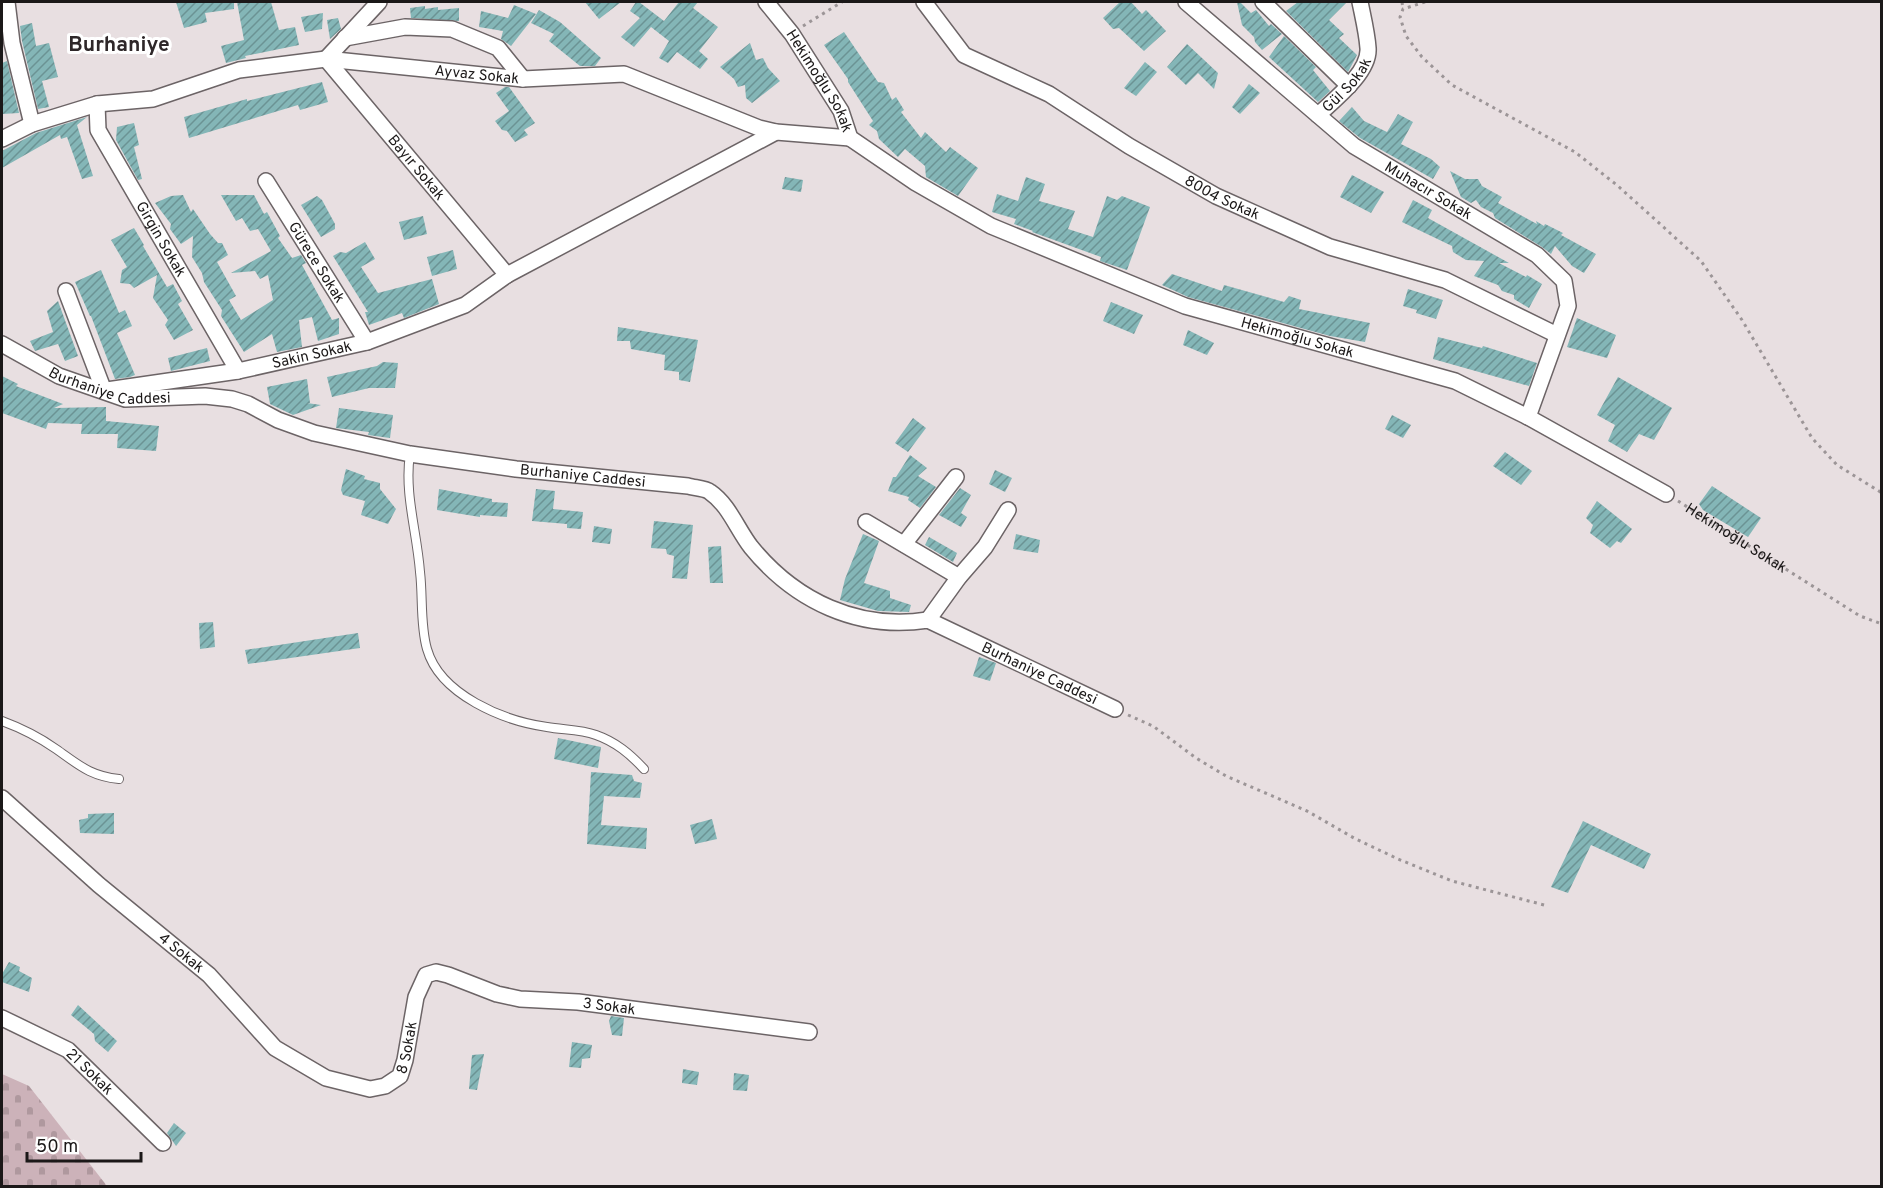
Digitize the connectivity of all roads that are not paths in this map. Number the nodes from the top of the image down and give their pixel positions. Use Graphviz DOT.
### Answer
graph roads {
  1 [pos="7,2"];
  2 [pos="380,2"];
  3 [pos="766,2"];
  4 [pos="924,2"];
  5 [pos="1185,2"];
  6 [pos="1263,2"];
  7 [pos="1360,2"];
  8 [pos="345,38"];
  9 [pos="326,59"];
  10 [pos="522,79"];
  11 [pos="1349,86"];
  12 [pos="98,104"];
  13 [pos="1318,115"];
  14 [pos="32,124"];
  15 [pos="776,132"];
  16 [pos="850,138"];
  17 [pos="2,139"];
  18 [pos="266,181"];
  19 [pos="507,275"];
  20 [pos="66,291"];
  21 [pos="1557,335"];
  22 [pos="367,342"];
  23 [pos="2,344"];
  24 [pos="238,371"];
  25 [pos="104,391"];
  26 [pos="1528,417"];
  27 [pos="410,454"];
  28 [pos="956,477"];
  29 [pos="1666,494"];
  30 [pos="1008,510"];
  31 [pos="866,522"];
  32 [pos="904,544"];
  33 [pos="959,577"];
  34 [pos="928,620"];
  35 [pos="1115,709"];
  36 [pos="2,721"];
  37 [pos="644,769"];
  38 [pos="119,779"];
  39 [pos="2,798"];
  40 [pos="420,984"];
  41 [pos="2,1018"];
  42 [pos="809,1032"];
  43 [pos="370,1089"];
  44 [pos="163,1143"];
  1 -- 14 [label="street"];
  2 -- 8 [label="street"];
  3 -- 16 [label="street, Hekimoğlu Sokak"];
  4 -- 21 [label="street, 8004 Sokak"];
  5 -- 13 [label="street, Muhacır Sokak"];
  6 -- 11 [label="street"];
  7 -- 11 [label="street, Gül Sokak"];
  8 -- 9 [label="street"];
  8 -- 10 [label="street"];
  9 -- 10 [label="street, Ayvaz Sokak"];
  9 -- 12 [label="street, Ayvaz Sokak"];
  9 -- 19 [label="street, Bayır Sokak"];
  10 -- 15 [label="street, Ayvaz Sokak"];
  11 -- 13 [label="street, Gül Sokak"];
  12 -- 14 [label="street, Ayvaz Sokak"];
  12 -- 24 [label="street, Girgin Sokak"];
  13 -- 21 [label="street, Muhacır Sokak"];
  14 -- 17 [label="street, Ayvaz Sokak"];
  15 -- 16 [label="street, Ayvaz Sokak"];
  15 -- 19 [label="street, Sakin Sokak"];
  16 -- 26 [label="street, Hekimoğlu Sokak"];
  18 -- 22 [label="street, Gürece Sokak"];
  19 -- 22 [label="street, Sakin Sokak"];
  20 -- 25 [label="street"];
  21 -- 26 [label="street, Muhacır Sokak"];
  22 -- 24 [label="street, Sakin Sokak"];
  23 -- 25 [label="street, Burhaniye Caddesi"];
  24 -- 25 [label="street, Sakin Sokak"];
  25 -- 27 [label="street, Burhaniye Caddesi"];
  26 -- 29 [label="street, Hekimoğlu Sokak"];
  27 -- 34 [label="street, Burhaniye Caddesi"];
  27 -- 37 [label="lane"];
  28 -- 32 [label="street"];
  30 -- 33 [label="street"];
  31 -- 32 [label="street"];
  32 -- 33 [label="street"];
  33 -- 34 [label="street"];
  34 -- 35 [label="street, Burhaniye Caddesi"];
  36 -- 38 [label="lane"];
  39 -- 43 [label="street, 4 Sokak"];
  40 -- 42 [label="street, 3 Sokak"];
  40 -- 43 [label="street, 8 Sokak"];
  41 -- 44 [label="street, 21 Sokak"];
}
